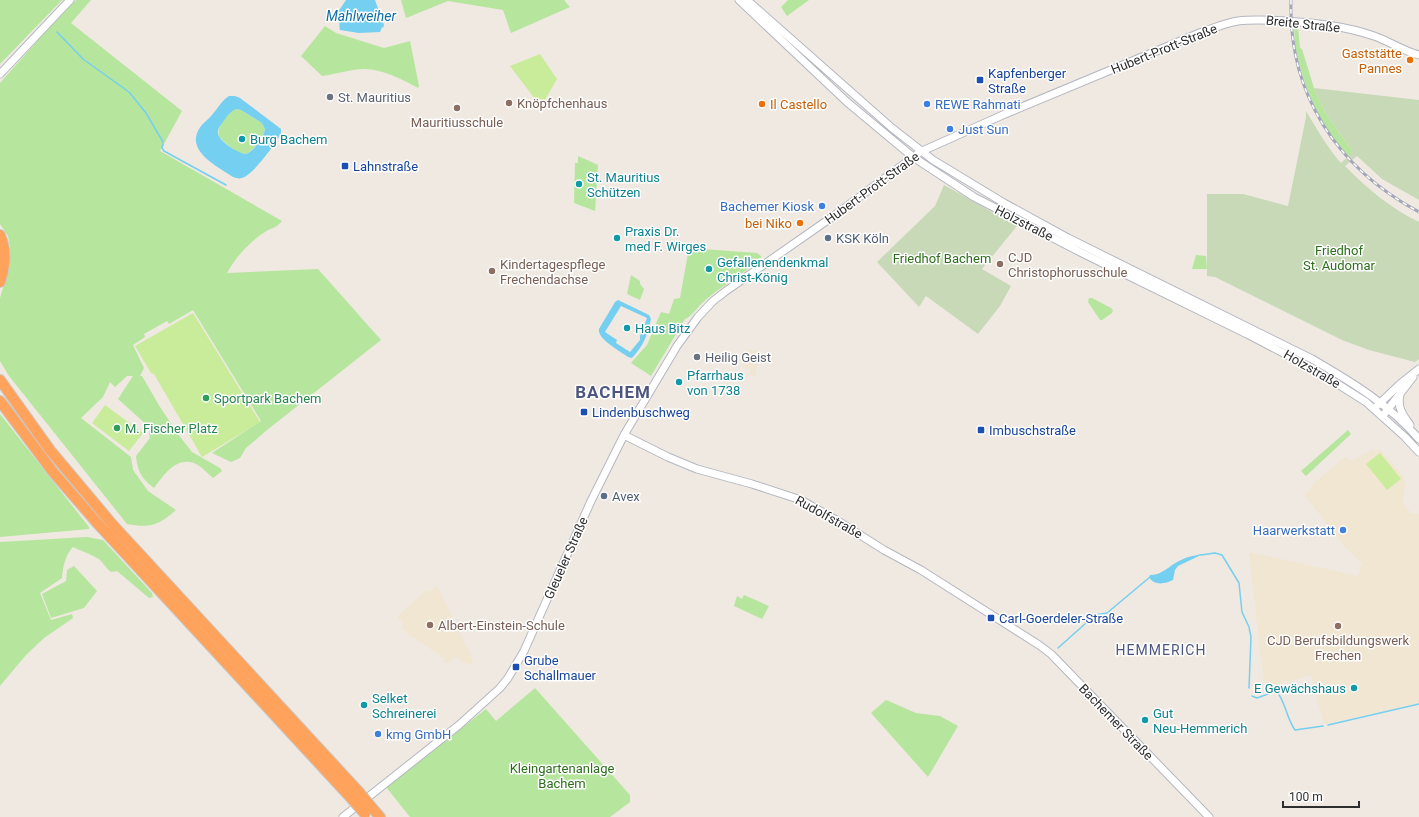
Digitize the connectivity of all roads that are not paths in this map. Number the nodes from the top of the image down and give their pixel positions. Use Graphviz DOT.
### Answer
graph roads {
  1 [pos="70,0"];
  2 [pos="739,0"];
  3 [pos="747,0"];
  4 [pos="1254,20"];
  5 [pos="1419,55"];
  6 [pos="0,74"];
  7 [pos="920,152"];
  8 [pos="913,158"];
  9 [pos="0,235"];
  10 [pos="0,282"];
  11 [pos="1418,370"];
  12 [pos="0,372"];
  13 [pos="0,380"];
  14 [pos="653,386"];
  15 [pos="1401,392"];
  16 [pos="12,397"];
  17 [pos="0,401"];
  18 [pos="1380,403"];
  19 [pos="3,408"];
  20 [pos="1374,409"];
  21 [pos="1388,409"];
  22 [pos="1382,416"];
  23 [pos="1413,432"];
  24 [pos="624,435"];
  25 [pos="1419,439"];
  26 [pos="1419,452"];
  27 [pos="1018,632"];
  28 [pos="355,795"];
  29 [pos="368,813"];
  30 [pos="343,817"];
  31 [pos="380,817"];
  32 [pos="1209,817"];
  1 -- 6 [label="street"];
  2 -- 8 [label="street, Holzstraße"];
  3 -- 7 [label="street, Holzstraße"];
  4 -- 5 [label="street, Breite Straße"];
  4 -- 7 [label="street, Hubert-Prott-Straße"];
  7 -- 8 [label="street, Hubert-Prott-Straße"];
  7 -- 18 [label="street, Holzstraße"];
  8 -- 14 [label="street, Hubert-Prott-Straße"];
  8 -- 20 [label="street, Holzstraße"];
  9 -- 10 [label="highway"];
  11 -- 15 [label="street"];
  11 -- 18 [label="street"];
  12 -- 16 [label="highway"];
  13 -- 16 [label="highway"];
  14 -- 24 [label="street, Gleueler Straße"];
  15 -- 21 [label="street"];
  15 -- 23 [label="street, Holzstraße"];
  16 -- 28 [label="highway"];
  17 -- 19 [label="highway"];
  18 -- 20 [label="street"];
  18 -- 21 [label="street, Holzstraße"];
  19 -- 28 [label="highway"];
  20 -- 22 [label="street, Holzstraße"];
  21 -- 22 [label="street"];
  21 -- 23 [label="street, Holzstraße"];
  22 -- 26 [label="street, Holzstraße"];
  23 -- 25 [label="street, Holzstraße"];
  24 -- 27 [label="street, Rudolfstraße"];
  24 -- 30 [label="street, Gleueler Straße"];
  27 -- 32 [label="street, Bachemer Straße"];
  28 -- 29 [label="highway, bridge"];
  29 -- 31 [label="highway"];
}
